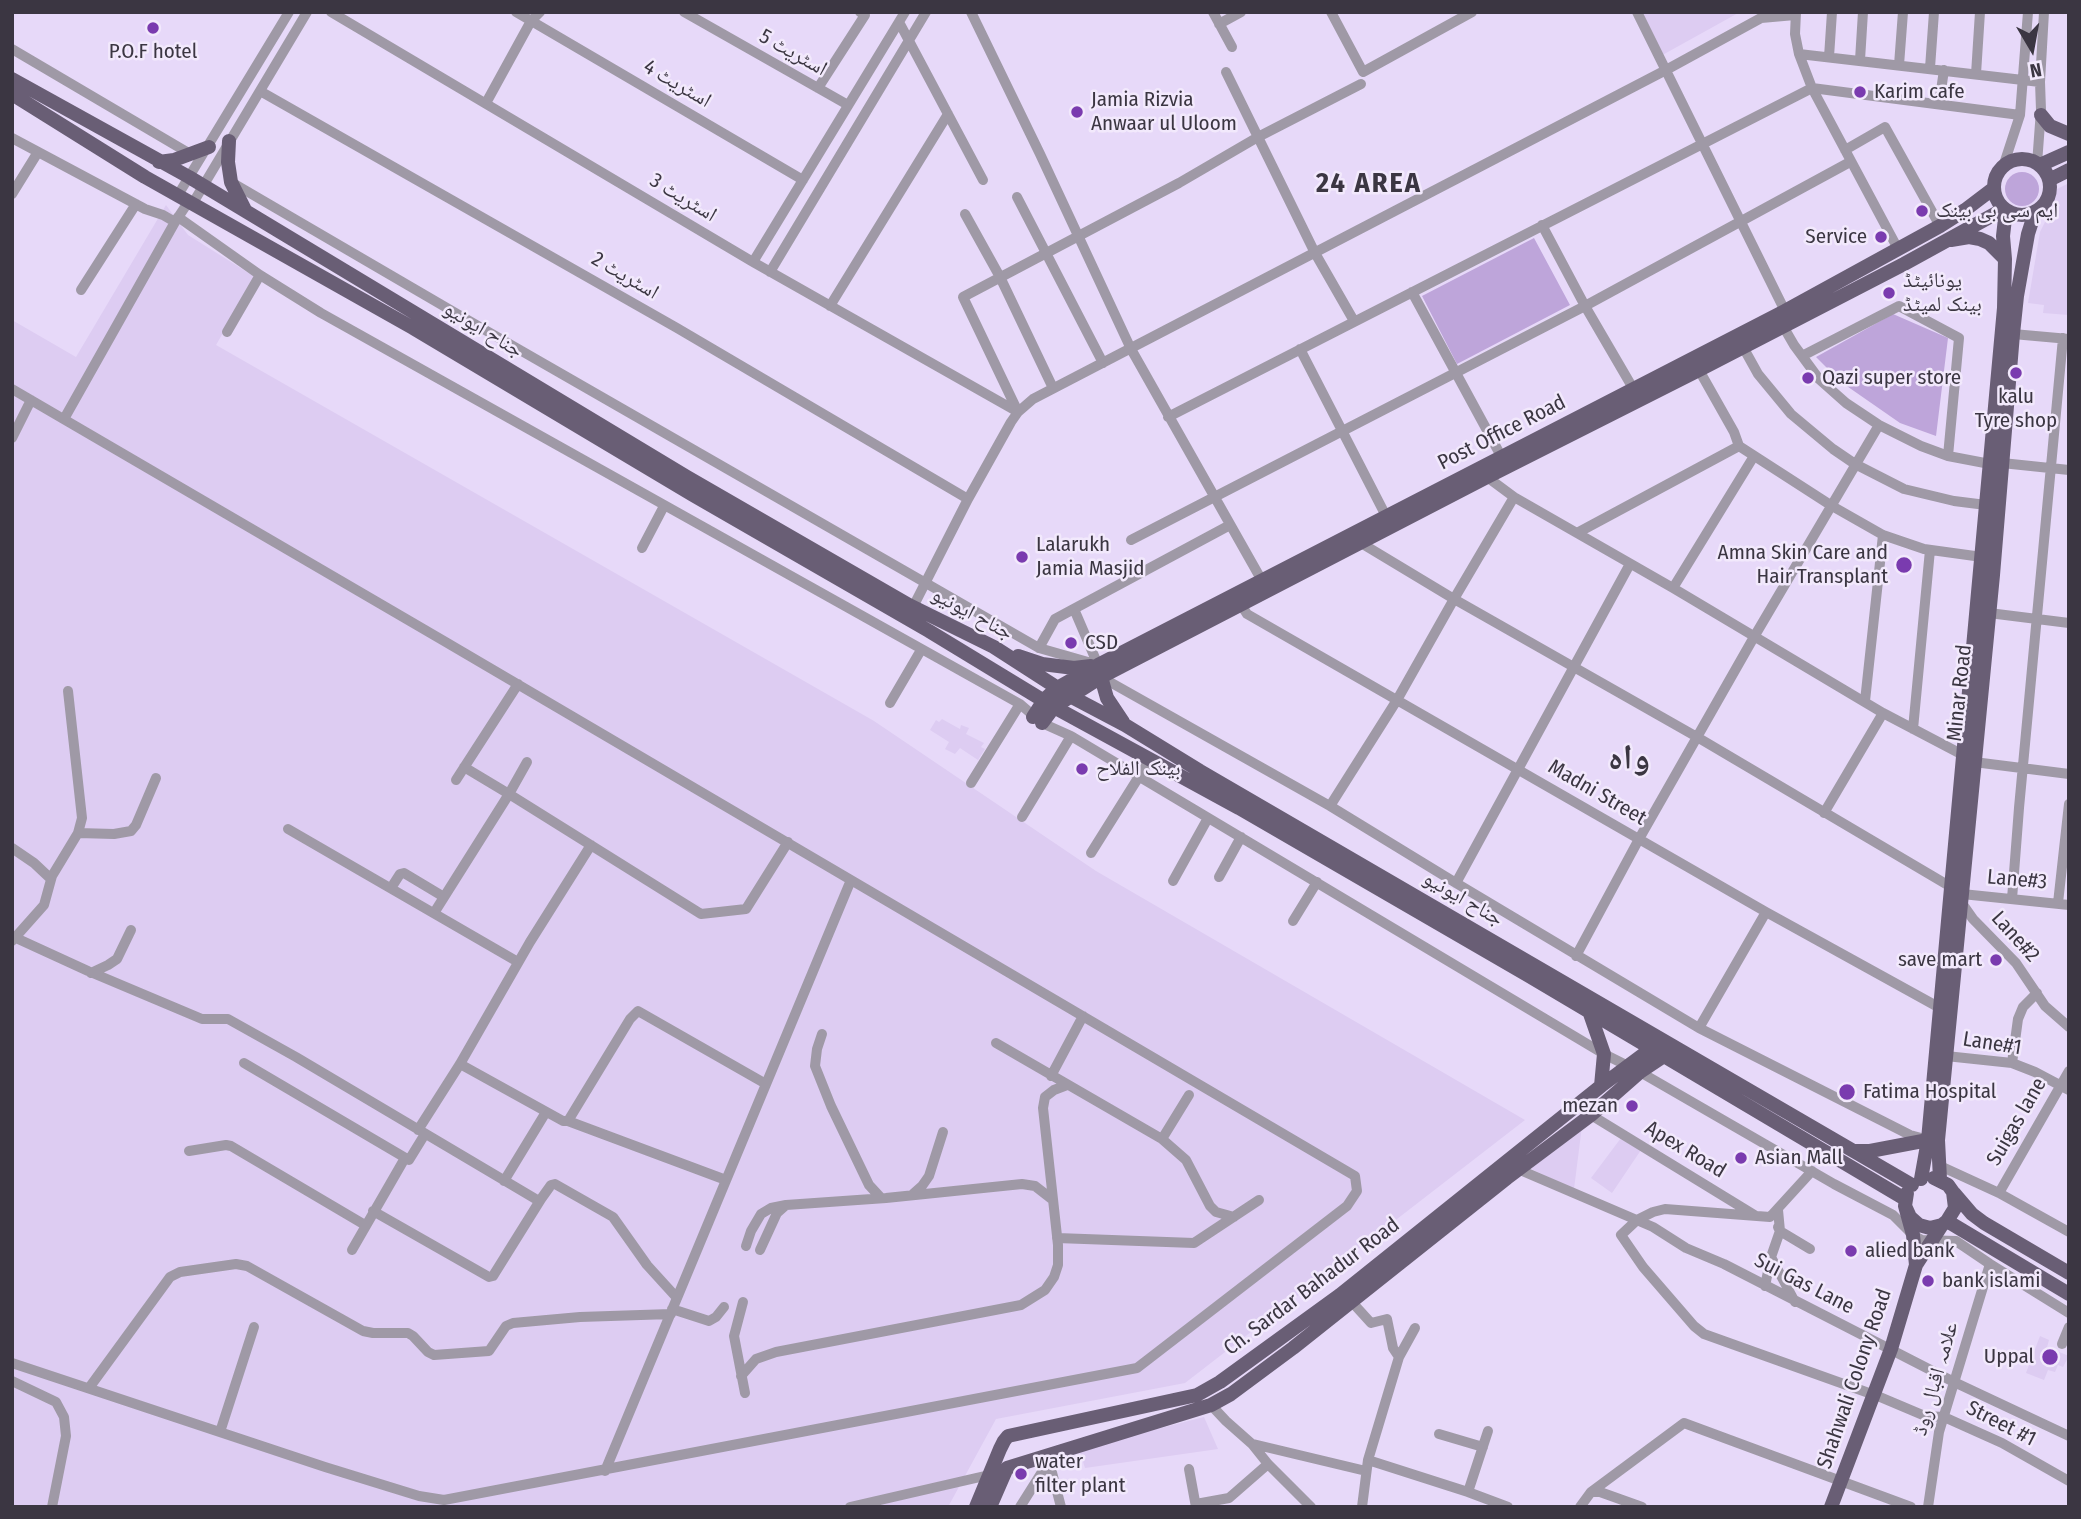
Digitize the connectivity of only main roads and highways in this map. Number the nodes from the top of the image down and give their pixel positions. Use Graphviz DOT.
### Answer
graph roads {
  1 [pos="12,79"];
  2 [pos="12,94"];
  3 [pos="2041,115"];
  4 [pos="2069,134"];
  5 [pos="229,141"];
  6 [pos="209,147"];
  7 [pos="2069,152"];
  8 [pos="159,162"];
  9 [pos="2038,164"];
  10 [pos="2069,170"];
  11 [pos="2049,180"];
  12 [pos="1994,188"];
  13 [pos="2005,209"];
  14 [pos="246,212"];
  15 [pos="2035,212"];
  16 [pos="1940,244"];
  17 [pos="2005,259"];
  18 [pos="2011,295"];
  19 [pos="1642,390"];
  20 [pos="1996,464"];
  21 [pos="1484,472"];
  22 [pos="1986,575"];
  23 [pos="1238,599"];
  24 [pos="994,647"];
  25 [pos="1100,671"];
  26 [pos="1057,688"];
  27 [pos="1070,696"];
  28 [pos="1049,704"];
  29 [pos="1037,720"];
  30 [pos="1125,725"];
  31 [pos="1969,759"];
  32 [pos="1958,894"];
  33 [pos="1589,1011"];
  34 [pos="1662,1047"];
  35 [pos="1633,1070"];
  36 [pos="1601,1086"];
  37 [pos="1928,1140"];
  38 [pos="1852,1151"];
  39 [pos="1509,1172"];
  40 [pos="1939,1172"];
  41 [pos="1917,1182"];
  42 [pos="1954,1192"];
  43 [pos="1905,1203"];
  44 [pos="1945,1223"];
  45 [pos="1916,1265"];
  46 [pos="2069,1273"];
  47 [pos="2069,1294"];
  48 [pos="1007,1468"];
  49 [pos="989,1475"];
  50 [pos="976,1507"];
  51 [pos="990,1507"];
  52 [pos="1831,1507"];
  1 -- 8 [label="main road, جناح ایونیو"];
  2 -- 28 [label="main road, جناح ایونیو"];
  3 -- 4 [label="main road"];
  5 -- 14 [label="main road"];
  6 -- 8 [label="main road"];
  7 -- 9 [label="main road"];
  8 -- 14 [label="main road, جناح ایونیو"];
  9 -- 11 [label="main road"];
  9 -- 12 [label="main road"];
  10 -- 11 [label="main road"];
  11 -- 15 [label="main road"];
  12 -- 13 [label="main road"];
  12 -- 19 [label="main road, Post Office Road"];
  13 -- 15 [label="main road"];
  13 -- 16 [label="main road, Post Office Road"];
  13 -- 17 [label="main road, Minar Road"];
  14 -- 24 [label="main road, جناح ایونیو"];
  15 -- 18 [label="main road, Minar Road"];
  16 -- 17 [label="main road"];
  16 -- 19 [label="main road, Post Office Road"];
  17 -- 18 [label="main road, Minar Road"];
  18 -- 20 [label="main road, Minar Road"];
  18 -- 20 [label="main road, Minar Road"];
  19 -- 21 [label="main road, Post Office Road"];
  19 -- 21 [label="main road, Post Office Road"];
  20 -- 22 [label="main road, Minar Road"];
  20 -- 22 [label="main road, Minar Road"];
  21 -- 23 [label="main road, Post Office Road"];
  21 -- 23 [label="main road, Post Office Road"];
  22 -- 31 [label="main road, Minar Road"];
  22 -- 31 [label="main road, Minar Road"];
  23 -- 25 [label="main road, Post Office Road"];
  24 -- 25 [label="main road"];
  24 -- 26 [label="main road, جناح ایونیو"];
  25 -- 26 [label="main road, Post Office Road"];
  25 -- 27 [label="main road, Post Office Road"];
  25 -- 30 [label="main road"];
  26 -- 27 [label="main road, جناح ایونیو"];
  26 -- 28 [label="main road, Post Office Road"];
  27 -- 28 [label="main road, Post Office Road"];
  27 -- 30 [label="main road, جناح ایونیو"];
  28 -- 29 [label="main road, Post Office Road"];
  28 -- 33 [label="main road, جناح ایونیو"];
  30 -- 34 [label="main road, جناح ایونیو"];
  31 -- 32 [label="main road, Minar Road"];
  32 -- 37 [label="main road, Minar Road"];
  32 -- 40 [label="main road, Minar Road"];
  33 -- 34 [label="main road, جناح ایونیو"];
  33 -- 36 [label="main road"];
  34 -- 35 [label="main road, Ch. Sardar Bahadur Road"];
  34 -- 38 [label="main road, جناح ایونیو"];
  34 -- 43 [label="main road, جناح ایونیو"];
  35 -- 36 [label="main road, Ch. Sardar Bahadur Road"];
  35 -- 39 [label="main road, Ch. Sardar Bahadur Road"];
  36 -- 39 [label="main road, Ch. Sardar Bahadur Road"];
  37 -- 38 [label="main road"];
  37 -- 41 [label="main road, Minar Road"];
  38 -- 41 [label="main road, جناح ایونیو"];
  39 -- 48 [label="main road, Ch. Sardar Bahadur Road"];
  39 -- 49 [label="main road, Ch. Sardar Bahadur Road"];
  40 -- 41 [label="main road"];
  40 -- 42 [label="main road"];
  41 -- 43 [label="main road"];
  42 -- 44 [label="main road"];
  42 -- 46 [label="main road"];
  43 -- 44 [label="main road"];
  43 -- 45 [label="main road, Shahwali Colony Road"];
  44 -- 45 [label="main road, Shahwali Colony Road"];
  44 -- 47 [label="main road"];
  45 -- 52 [label="main road, Shahwali Colony Road"];
  48 -- 49 [label="main road, Ch. Sardar Bahadur Road"];
  48 -- 51 [label="main road"];
  49 -- 50 [label="main road, Ch. Sardar Bahadur Road"];
}
